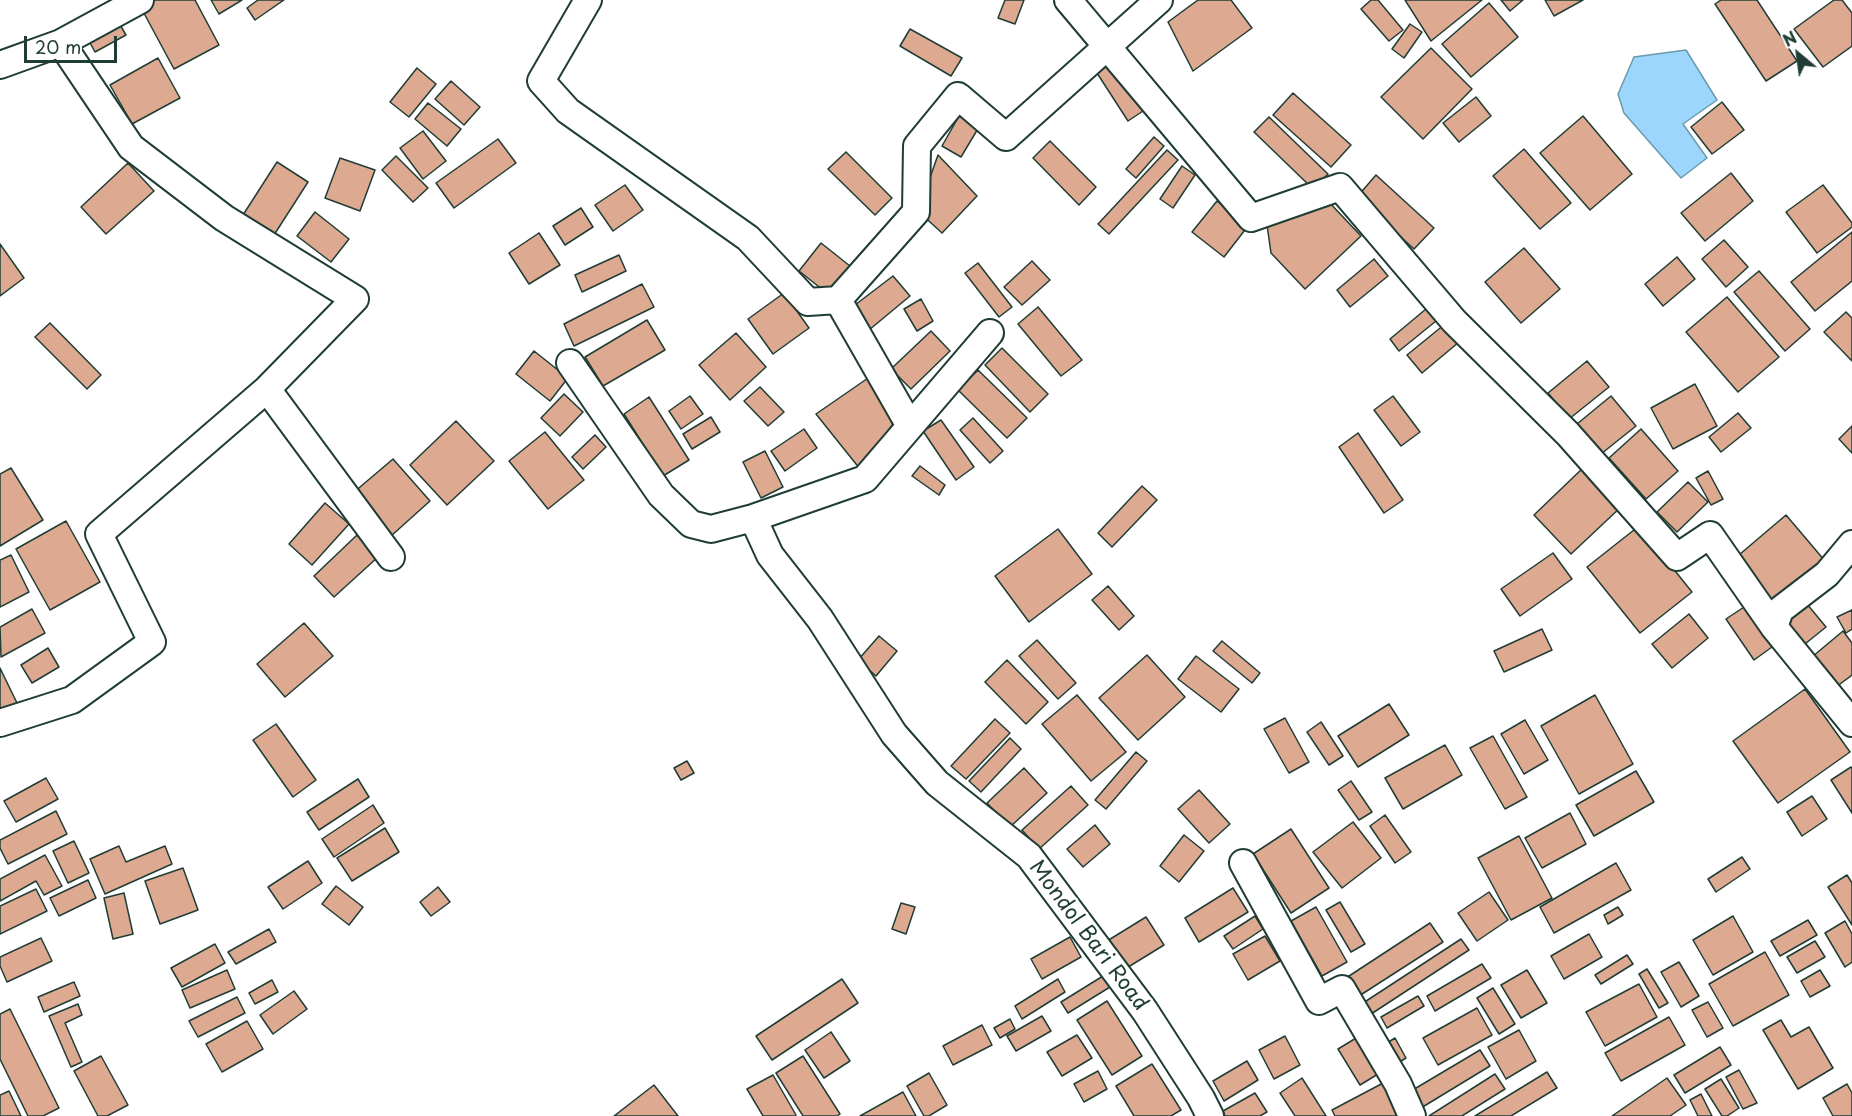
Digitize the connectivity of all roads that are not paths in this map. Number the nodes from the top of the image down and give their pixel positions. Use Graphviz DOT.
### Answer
graph roads {
  1 [pos="140,0"];
  2 [pos="588,0"];
  3 [pos="1068,0"];
  4 [pos="1159,0"];
  5 [pos="61,43"];
  6 [pos="1107,46"];
  7 [pos="0,65"];
  8 [pos="838,300"];
  9 [pos="990,333"];
  10 [pos="570,363"];
  11 [pos="267,389"];
  12 [pos="910,426"];
  13 [pos="753,518"];
  14 [pos="1852,544"];
  15 [pos="391,556"];
  16 [pos="1774,627"];
  17 [pos="0,723"];
  18 [pos="1852,723"];
  19 [pos="1243,863"];
  20 [pos="1210,1116"];
  21 [pos="1412,1116"];
  1 -- 5 [label="street"];
  2 -- 8 [label="street"];
  3 -- 6 [label="street"];
  4 -- 6 [label="street"];
  5 -- 7 [label="street"];
  5 -- 11 [label="street"];
  6 -- 8 [label="street"];
  6 -- 16 [label="street"];
  8 -- 12 [label="street"];
  9 -- 12 [label="street"];
  10 -- 13 [label="street"];
  11 -- 15 [label="street"];
  11 -- 17 [label="street"];
  12 -- 13 [label="street"];
  13 -- 20 [label="street, Mondol Bari Road"];
  14 -- 16 [label="street"];
  16 -- 18 [label="street"];
  19 -- 21 [label="street"];
}
